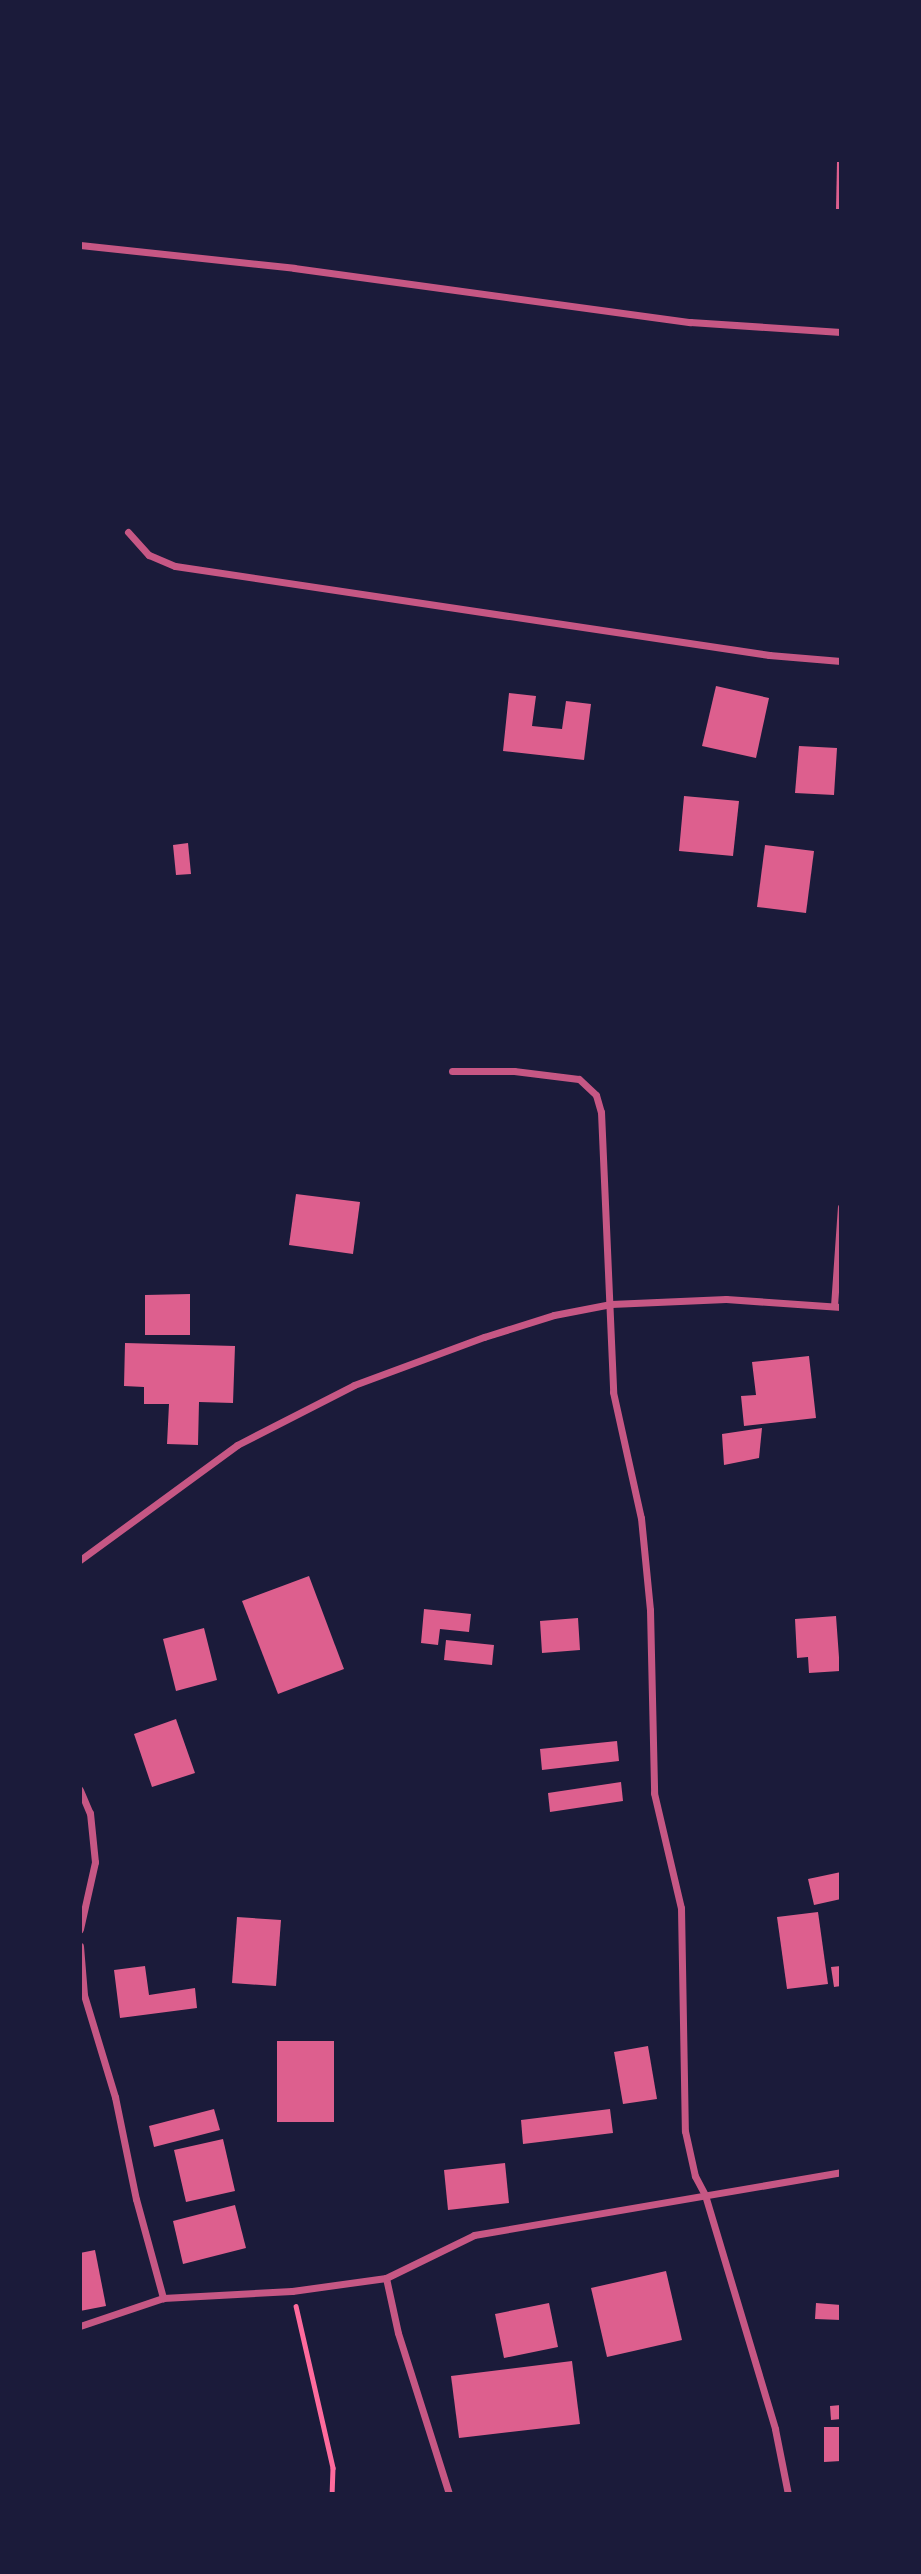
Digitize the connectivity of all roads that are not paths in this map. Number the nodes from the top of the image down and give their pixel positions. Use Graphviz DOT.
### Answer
graph roads {
  1 [pos="80,245"];
  2 [pos="841,332"];
  3 [pos="128,532"];
  4 [pos="841,661"];
  5 [pos="452,1071"];
  6 [pos="841,1207"];
  7 [pos="611,1304"];
  8 [pos="837,1306"];
  9 [pos="80,1560"];
  10 [pos="80,1790"];
  11 [pos="80,1929"];
  12 [pos="80,1945"];
  13 [pos="841,2172"];
  14 [pos="705,2195"];
  15 [pos="386,2278"];
  16 [pos="163,2298"];
  17 [pos="80,2326"];
  18 [pos="449,2494"];
  19 [pos="788,2494"];
  1 -- 2 [label="street"];
  3 -- 4 [label="street"];
  5 -- 7 [label="street"];
  6 -- 8 [label="street"];
  7 -- 8 [label="street"];
  7 -- 9 [label="street"];
  7 -- 14 [label="street"];
  10 -- 11 [label="street"];
  12 -- 16 [label="street"];
  13 -- 14 [label="street"];
  14 -- 15 [label="street"];
  14 -- 19 [label="street"];
  15 -- 16 [label="street"];
  15 -- 18 [label="street"];
  16 -- 17 [label="street"];
}
